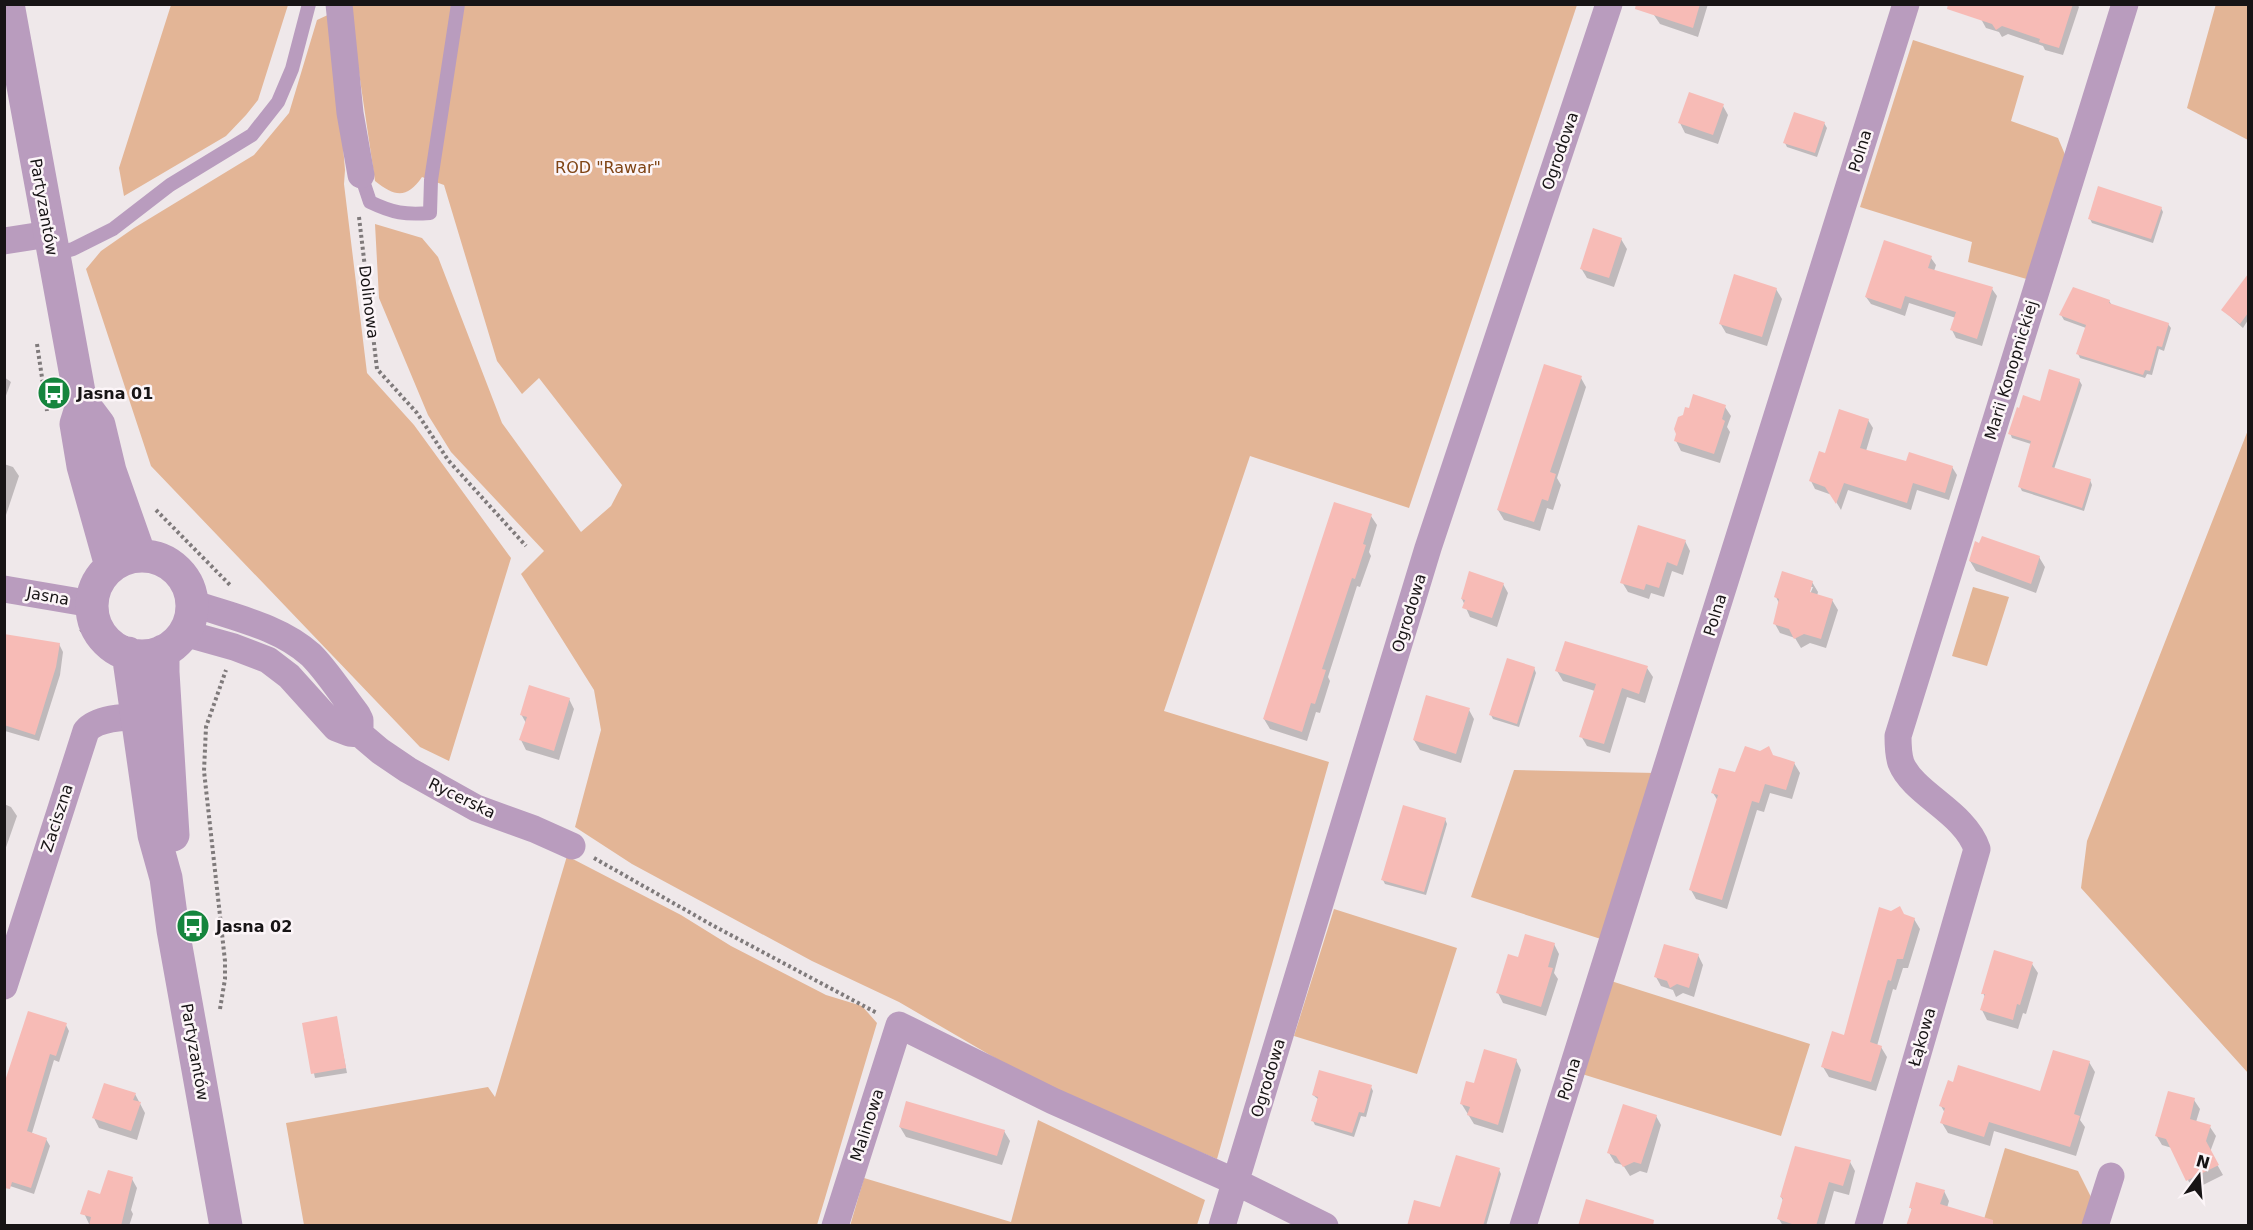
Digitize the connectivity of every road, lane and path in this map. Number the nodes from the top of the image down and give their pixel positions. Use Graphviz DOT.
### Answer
graph roads {
  1 [pos="8,4"];
  2 [pos="309,4"];
  3 [pos="339,4"];
  4 [pos="458,4"];
  5 [pos="1609,4"];
  6 [pos="1906,4"];
  7 [pos="2125,4"];
  8 [pos="361,175"];
  9 [pos="4,241"];
  10 [pos="51,244"];
  11 [pos="152,503"];
  12 [pos="526,546"];
  13 [pos="125,561"];
  14 [pos="4,589"];
  15 [pos="235,589"];
  16 [pos="92,604"];
  17 [pos="180,629"];
  18 [pos="128,653"];
  19 [pos="227,666"];
  20 [pos="151,716"];
  21 [pos="572,846"];
  22 [pos="1977,849"];
  23 [pos="4,986"];
  24 [pos="219,1012"];
  25 [pos="899,1025"];
  26 [pos="2111,1176"];
  27 [pos="1236,1182"];
  28 [pos="226,1226"];
  29 [pos="835,1226"];
  30 [pos="1222,1226"];
  31 [pos="1325,1226"];
  32 [pos="1523,1226"];
  33 [pos="1868,1226"];
  34 [pos="2095,1226"];
  1 -- 10 [label="street, Partyzantów"];
  2 -- 10 [label="lane"];
  3 -- 8 [label="street"];
  4 -- 8 [label="lane"];
  5 -- 27 [label="street, Ogrodowa"];
  6 -- 32 [label="street, Polna"];
  7 -- 22 [label="street, Marii Konopnickiej"];
  8 -- 12 [label="path, Dolinowa"];
  9 -- 10 [label="street"];
  10 -- 13 [label="street, Partyzantów"];
  11 -- 15 [label="path"];
  13 -- 16 [label="street"];
  13 -- 17 [label="street"];
  14 -- 16 [label="street, Jasna"];
  16 -- 18 [label="street"];
  17 -- 18 [label="street"];
  17 -- 20 [label="street, Partyzantów"];
  17 -- 21 [label="street, Rycerska"];
  18 -- 20 [label="street, Partyzantów"];
  19 -- 24 [label="path"];
  20 -- 23 [label="street, Zaciszna"];
  20 -- 28 [label="street, Partyzantów"];
  21 -- 25 [label="path"];
  22 -- 33 [label="street, Łąkowa"];
  25 -- 27 [label="street"];
  25 -- 29 [label="street, Malinowa"];
  26 -- 34 [label="street"];
  27 -- 30 [label="street, Ogrodowa"];
  27 -- 31 [label="street"];
}
